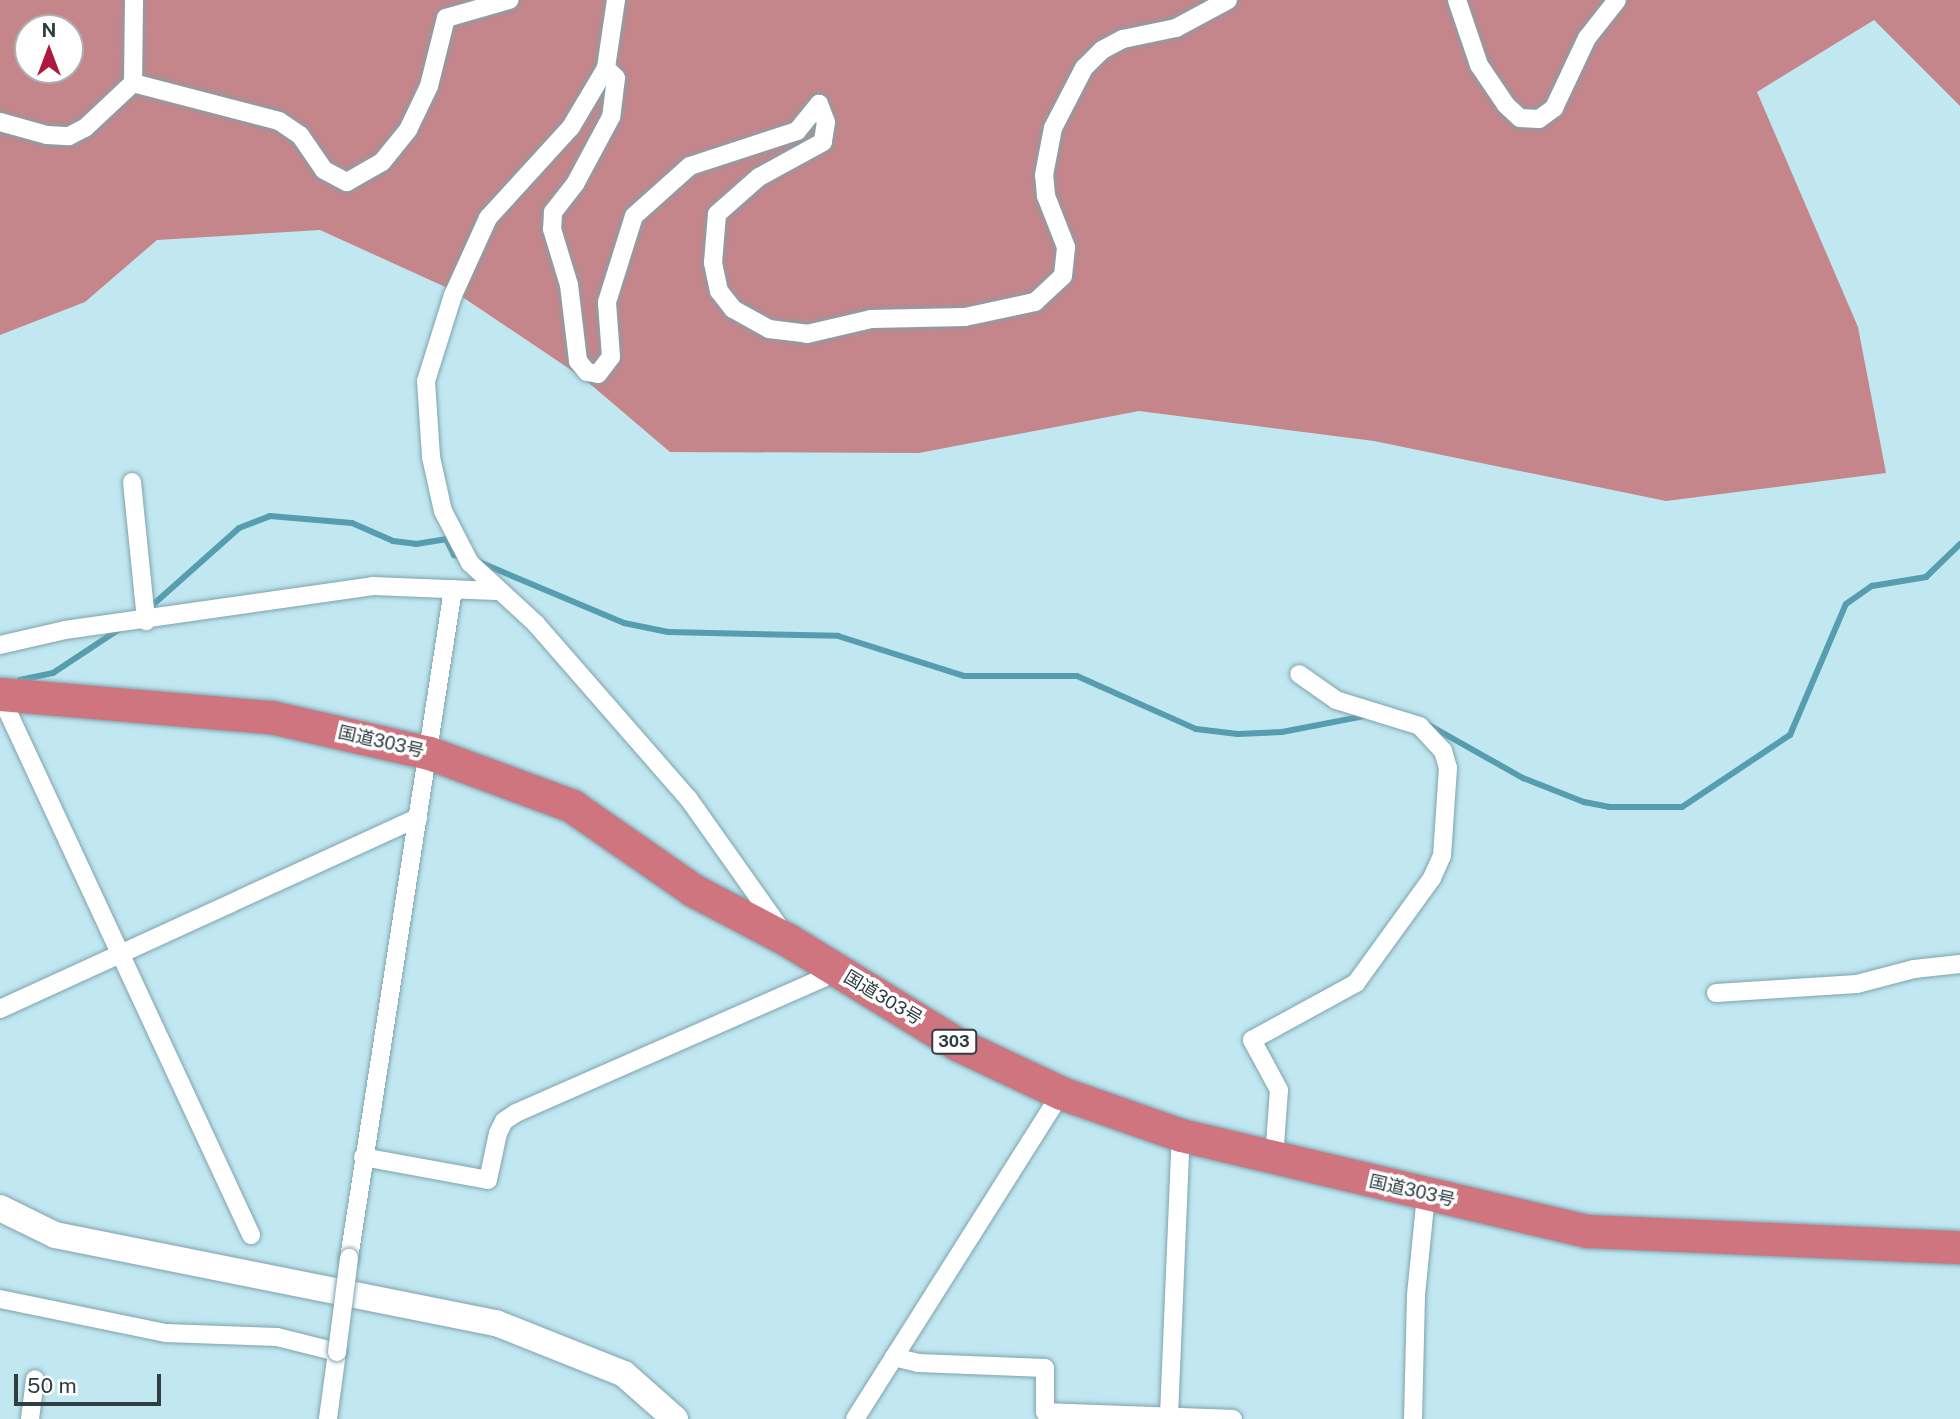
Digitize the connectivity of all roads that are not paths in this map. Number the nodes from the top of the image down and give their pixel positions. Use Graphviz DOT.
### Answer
graph roads {
  1 [pos="134,0"];
  2 [pos="509,0"];
  3 [pos="616,0"];
  4 [pos="1228,0"];
  5 [pos="1457,0"];
  6 [pos="1617,0"];
  7 [pos="606,68"];
  8 [pos="133,83"];
  9 [pos="0,122"];
  10 [pos="132,482"];
  11 [pos="453,589"];
  12 [pos="496,591"];
  13 [pos="146,621"];
  14 [pos="0,645"];
  15 [pos="1299,674"];
  16 [pos="4,694"];
  17 [pos="429,753"];
  18 [pos="418,818"];
  19 [pos="788,940"];
  20 [pos="122,954"];
  21 [pos="1960,964"];
  22 [pos="831,967"];
  23 [pos="1716,993"];
  24 [pos="0,1009"];
  25 [pos="1061,1093"];
  26 [pos="1181,1135"];
  27 [pos="363,1157"];
  28 [pos="1274,1158"];
  29 [pos="1426,1195"];
  30 [pos="0,1208"];
  31 [pos="251,1235"];
  32 [pos="1960,1247"];
  33 [pos="0,1299"];
  34 [pos="337,1352"];
  35 [pos="894,1357"];
  36 [pos="36,1379"];
  37 [pos="1169,1416"];
  38 [pos="30,1419"];
  39 [pos="328,1419"];
  40 [pos="675,1419"];
  41 [pos="855,1419"];
  42 [pos="1233,1419"];
  43 [pos="1413,1419"];
  1 -- 8 [label="street"];
  2 -- 8 [label="street"];
  3 -- 7 [label="street"];
  4 -- 7 [label="street"];
  5 -- 6 [label="street"];
  7 -- 12 [label="street"];
  8 -- 9 [label="street"];
  10 -- 13 [label="street"];
  11 -- 12 [label="street"];
  11 -- 13 [label="street"];
  11 -- 17 [label="street"];
  12 -- 19 [label="street"];
  13 -- 14 [label="street"];
  15 -- 28 [label="street"];
  16 -- 17 [label="highway, 国道303号 / 303"];
  16 -- 20 [label="street"];
  17 -- 18 [label="street"];
  17 -- 19 [label="highway, 国道303号 / 303"];
  18 -- 20 [label="street"];
  18 -- 27 [label="street"];
  19 -- 22 [label="highway, 国道303号 / 303"];
  20 -- 24 [label="street"];
  20 -- 31 [label="street"];
  21 -- 23 [label="street"];
  22 -- 25 [label="highway, 国道303号 / 303"];
  22 -- 27 [label="street"];
  25 -- 26 [label="highway, 国道303号 / 303"];
  25 -- 35 [label="street"];
  26 -- 28 [label="highway, 国道303号 / 303"];
  26 -- 37 [label="street"];
  27 -- 34 [label="street, bridge"];
  28 -- 29 [label="highway, 国道303号 / 303"];
  29 -- 32 [label="highway, 国道303号 / 303"];
  29 -- 43 [label="street"];
  30 -- 40 [label="street"];
  33 -- 34 [label="street"];
  34 -- 39 [label="street"];
  35 -- 37 [label="street"];
  35 -- 41 [label="street"];
  36 -- 38 [label="street"];
  37 -- 42 [label="street"];
}
